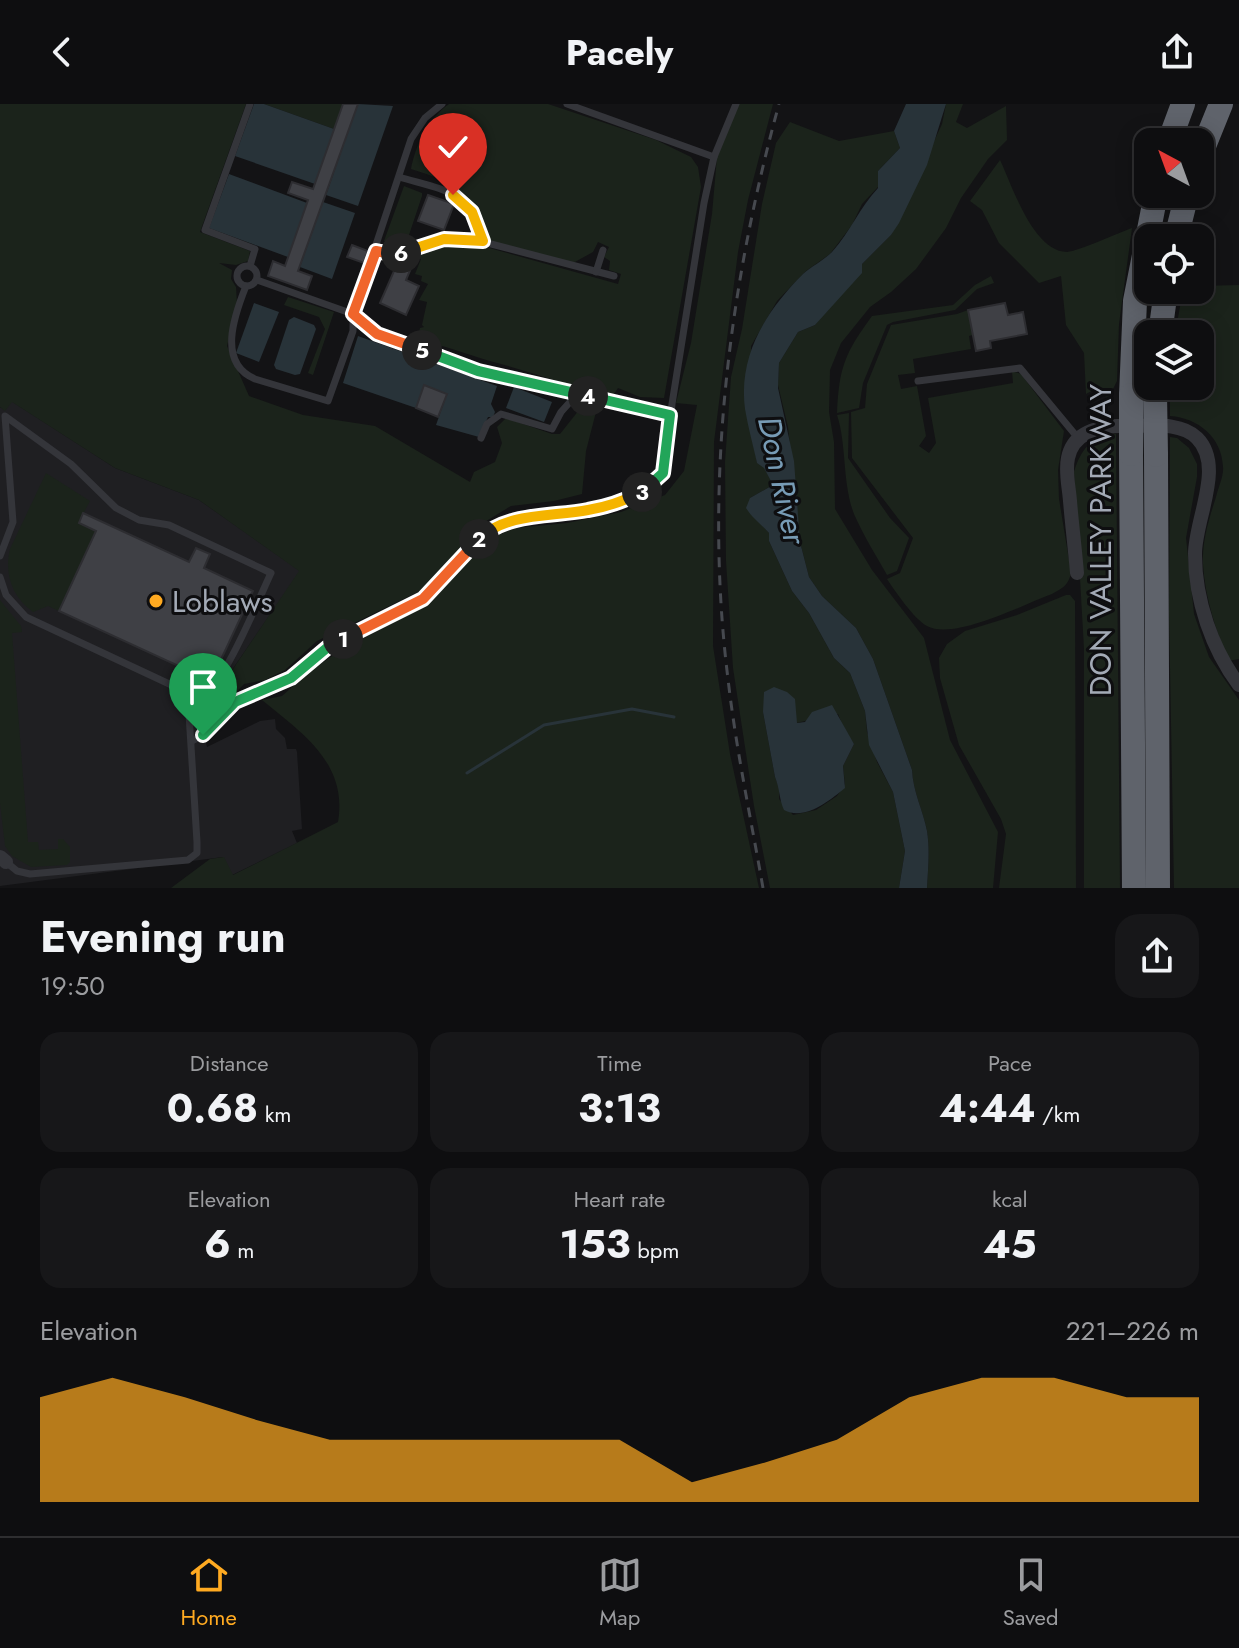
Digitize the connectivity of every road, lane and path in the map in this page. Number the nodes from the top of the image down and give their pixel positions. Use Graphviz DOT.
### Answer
graph roads {
  1 [pos="250,104"];
  2 [pos="442,104"];
  3 [pos="567,104"];
  4 [pos="736,104"];
  5 [pos="1183,104"];
  6 [pos="1221,104"];
  7 [pos="1174,128"];
  8 [pos="1211,128"];
  9 [pos="714,157"];
  10 [pos="399,177"];
  11 [pos="1153,208"];
  12 [pos="483,241"];
  13 [pos="603,250"];
  14 [pos="376,251"];
  15 [pos="250,266"];
  16 [pos="596,272"];
  17 [pos="614,276"];
  18 [pos="257,280"];
  19 [pos="246,286"];
  20 [pos="353,314"];
  21 [pos="918,381"];
  22 [pos="578,393"];
  23 [pos="1154,400"];
  24 [pos="2,414"];
  25 [pos="670,415"];
  26 [pos="481,438"];
  27 [pos="1079,440"];
  28 [pos="1143,454"];
  29 [pos="0,556"];
  30 [pos="1077,573"];
  31 [pos="0,577"];
  32 [pos="1239,685"];
  33 [pos="188,698"];
  34 [pos="192,741"];
  35 [pos="3,859"];
  36 [pos="1134,888"];
  37 [pos="1158,888"];
  1 -- 15 [label="lane"];
  2 -- 10 [label="lane"];
  3 -- 9 [label="lane"];
  4 -- 9 [label="lane"];
  5 -- 7 [label="highway"];
  6 -- 8 [label="highway"];
  9 -- 25 [label="lane"];
  10 -- 12 [label="lane"];
  10 -- 14 [label="lane"];
  11 -- 28 [label="highway, DON VALLEY PARKWAY, bridge"];
  12 -- 14 [label="lane"];
  12 -- 16 [label="lane"];
  13 -- 16 [label="lane"];
  14 -- 20 [label="lane"];
  15 -- 18 [label="lane"];
  15 -- 19 [label="lane"];
  16 -- 17 [label="lane"];
  18 -- 19 [label="lane"];
  18 -- 20 [label="lane"];
  19 -- 20 [label="lane"];
  20 -- 22 [label="lane"];
  21 -- 27 [label="lane"];
  22 -- 25 [label="lane"];
  22 -- 26 [label="lane"];
  23 -- 28 [label="highway, DON VALLEY PARKWAY, bridge"];
  24 -- 29 [label="lane"];
  24 -- 33 [label="lane"];
  25 -- 34 [label="lane"];
  27 -- 30 [label="street"];
  27 -- 32 [label="street"];
  28 -- 36 [label="highway, DON VALLEY PARKWAY"];
  28 -- 37 [label="highway, DON VALLEY PARKWAY"];
  31 -- 33 [label="lane"];
  33 -- 34 [label="lane"];
  34 -- 35 [label="lane"];
}
